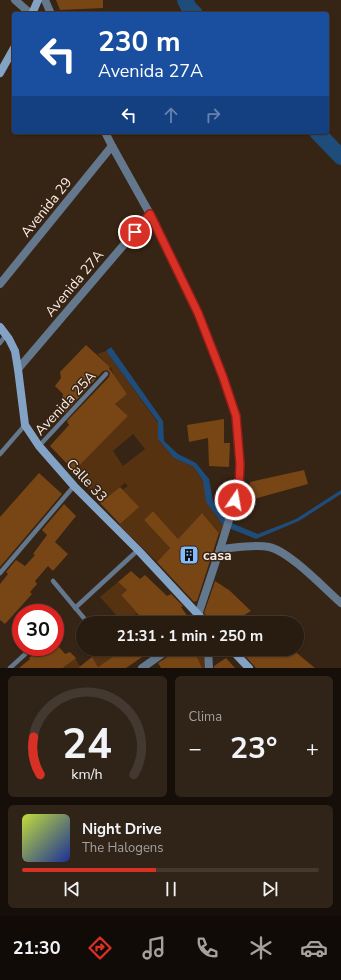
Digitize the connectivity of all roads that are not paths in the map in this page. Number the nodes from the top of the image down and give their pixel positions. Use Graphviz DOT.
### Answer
graph roads {
  1 [pos="15,0"];
  2 [pos="38,0"];
  3 [pos="45,0"];
  4 [pos="30,12"];
  5 [pos="33,12"];
  6 [pos="50,12"];
  7 [pos="12,52"];
  8 [pos="0,73"];
  9 [pos="106,134"];
  10 [pos="112,146"];
  11 [pos="150,214"];
  12 [pos="0,284"];
  13 [pos="0,327"];
  14 [pos="6,335"];
  15 [pos="0,343"];
  16 [pos="18,369"];
  17 [pos="106,374"];
  18 [pos="25,425"];
  19 [pos="39,446"];
  20 [pos="0,454"];
  21 [pos="74,486"];
  22 [pos="138,550"];
  23 [pos="220,550"];
  24 [pos="0,573"];
  25 [pos="53,581"];
  26 [pos="341,604"];
  27 [pos="75,608"];
  28 [pos="198,615"];
  29 [pos="82,616"];
  30 [pos="23,656"];
  31 [pos="159,656"];
  32 [pos="208,656"];
  33 [pos="238,656"];
  34 [pos="10,668"];
  35 [pos="142,668"];
  36 [pos="209,668"];
  37 [pos="249,668"];
  1 -- 4 [label="street"];
  2 -- 5 [label="main road"];
  3 -- 6 [label="street"];
  7 -- 8 [label="main road"];
  9 -- 10 [label="street"];
  10 -- 11 [label="street"];
  10 -- 12 [label="street, Avenida 29"];
  11 -- 16 [label="street, Avenida 27A"];
  11 -- 23 [label="street"];
  13 -- 14 [label="main road, Calle 33"];
  14 -- 15 [label="lane"];
  14 -- 16 [label="main road, Calle 33"];
  16 -- 18 [label="main road, Calle 33"];
  17 -- 19 [label="lane, Avenida 25A"];
  18 -- 19 [label="main road, Calle 33"];
  18 -- 20 [label="lane"];
  19 -- 21 [label="main road, Calle 33"];
  21 -- 22 [label="main road, Calle 33"];
  21 -- 24 [label="lane"];
  22 -- 27 [label="lane"];
  22 -- 28 [label="main road, Calle 33"];
  23 -- 26 [label="street"];
  23 -- 28 [label="street"];
  25 -- 27 [label="lane"];
  27 -- 29 [label="lane"];
  30 -- 34 [label="lane"];
  31 -- 35 [label="street"];
  32 -- 36 [label="street"];
  33 -- 37 [label="main road"];
}
